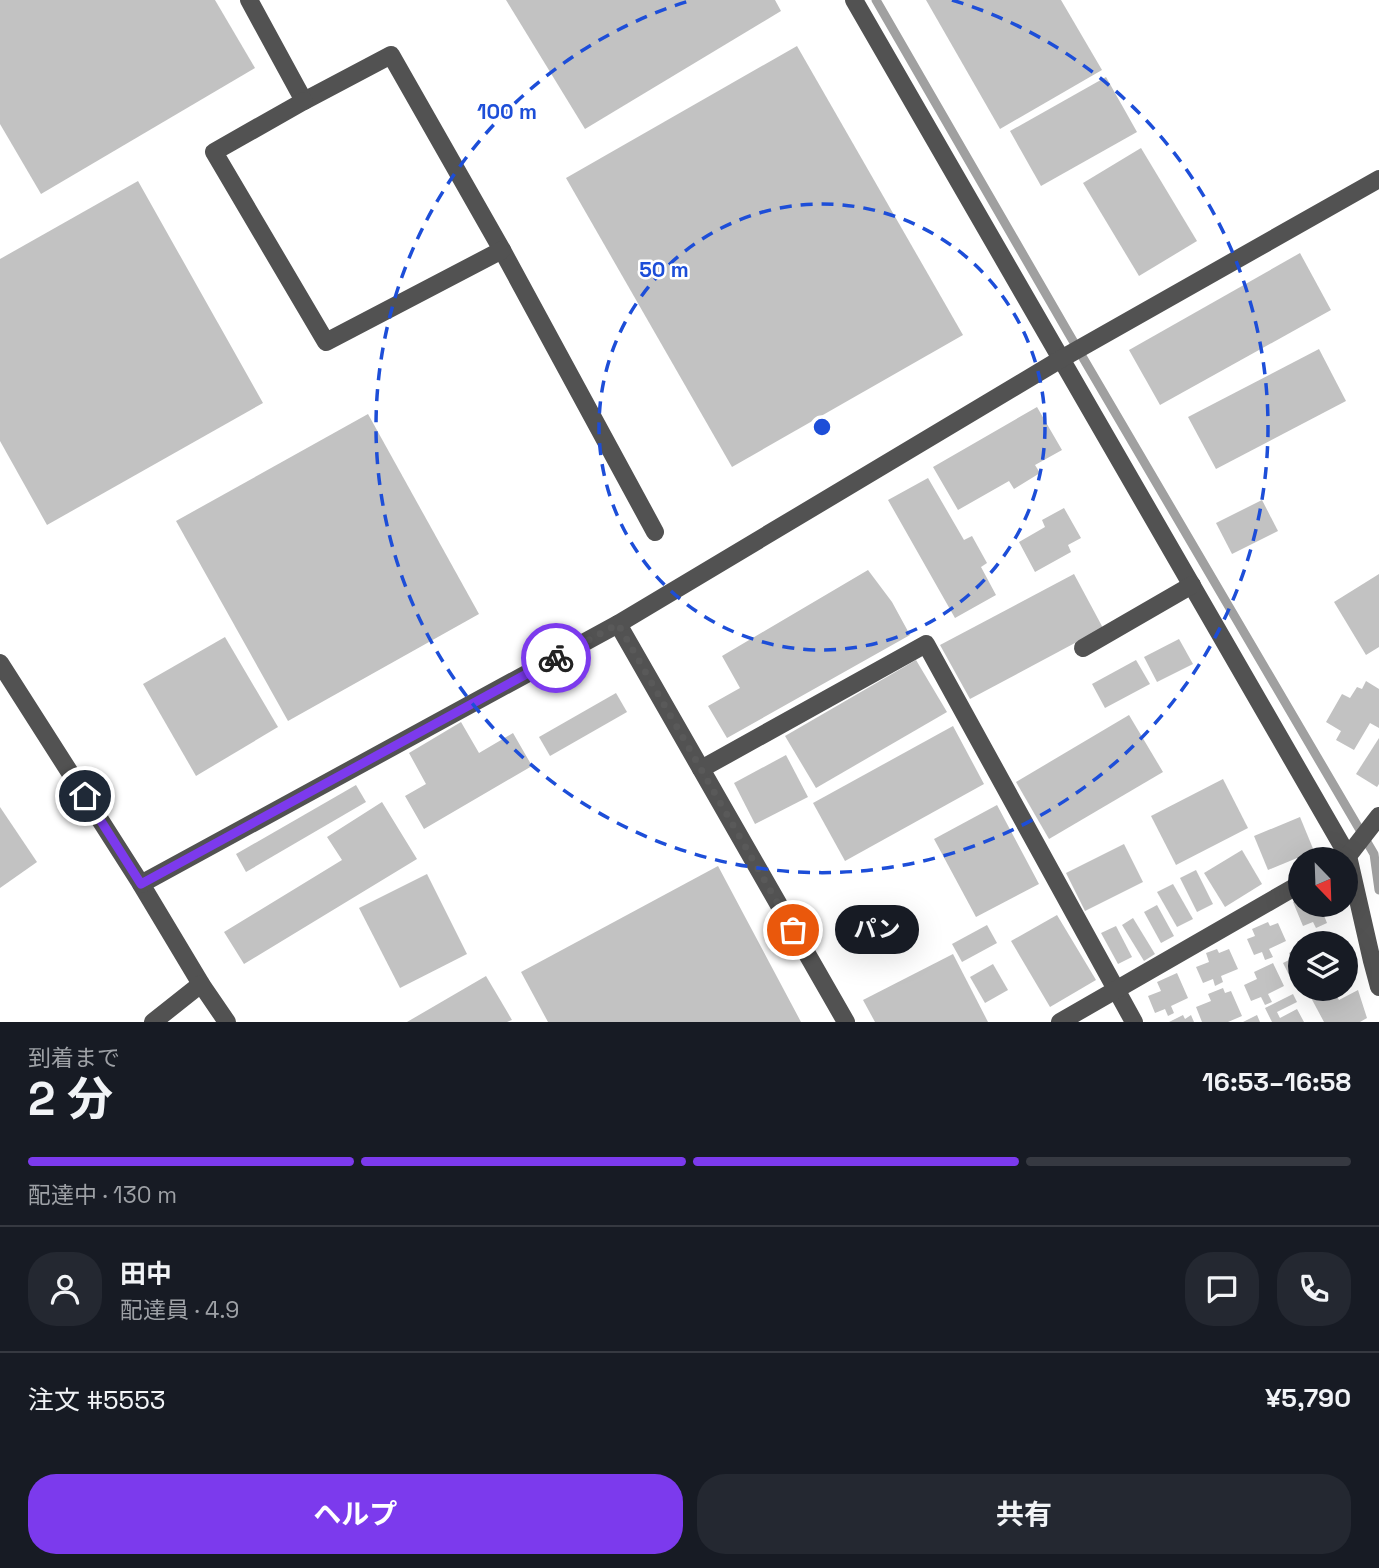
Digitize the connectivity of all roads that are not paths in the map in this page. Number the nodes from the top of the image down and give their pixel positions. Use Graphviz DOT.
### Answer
graph roads {
  1 [pos="249,0"];
  2 [pos="855,0"];
  3 [pos="304,101"];
  4 [pos="1379,179"];
  5 [pos="502,250"];
  6 [pos="1061,359"];
  7 [pos="655,532"];
  8 [pos="1192,585"];
  9 [pos="618,624"];
  10 [pos="1083,648"];
  11 [pos="0,663"];
  12 [pos="701,769"];
  13 [pos="1379,816"];
  14 [pos="1340,847"];
  15 [pos="1355,847"];
  16 [pos="141,884"];
  17 [pos="1288,891"];
  18 [pos="1358,905"];
  19 [pos="201,984"];
  20 [pos="1379,987"];
  21 [pos="1116,990"];
  22 [pos="153,1022"];
  23 [pos="227,1022"];
  24 [pos="846,1022"];
  25 [pos="1060,1022"];
  26 [pos="1134,1022"];
  1 -- 3 [label="street"];
  2 -- 6 [label="street"];
  3 -- 5 [label="street"];
  3 -- 5 [label="street"];
  4 -- 6 [label="street"];
  5 -- 7 [label="street"];
  6 -- 8 [label="street"];
  6 -- 9 [label="street"];
  8 -- 10 [label="street"];
  8 -- 14 [label="street"];
  9 -- 12 [label="street"];
  9 -- 16 [label="street"];
  11 -- 16 [label="street"];
  12 -- 21 [label="street"];
  12 -- 24 [label="street"];
  13 -- 15 [label="street"];
  16 -- 19 [label="street"];
  17 -- 21 [label="street"];
  18 -- 20 [label="street"];
  19 -- 22 [label="street"];
  19 -- 23 [label="street"];
  21 -- 25 [label="street"];
  21 -- 26 [label="street"];
}
